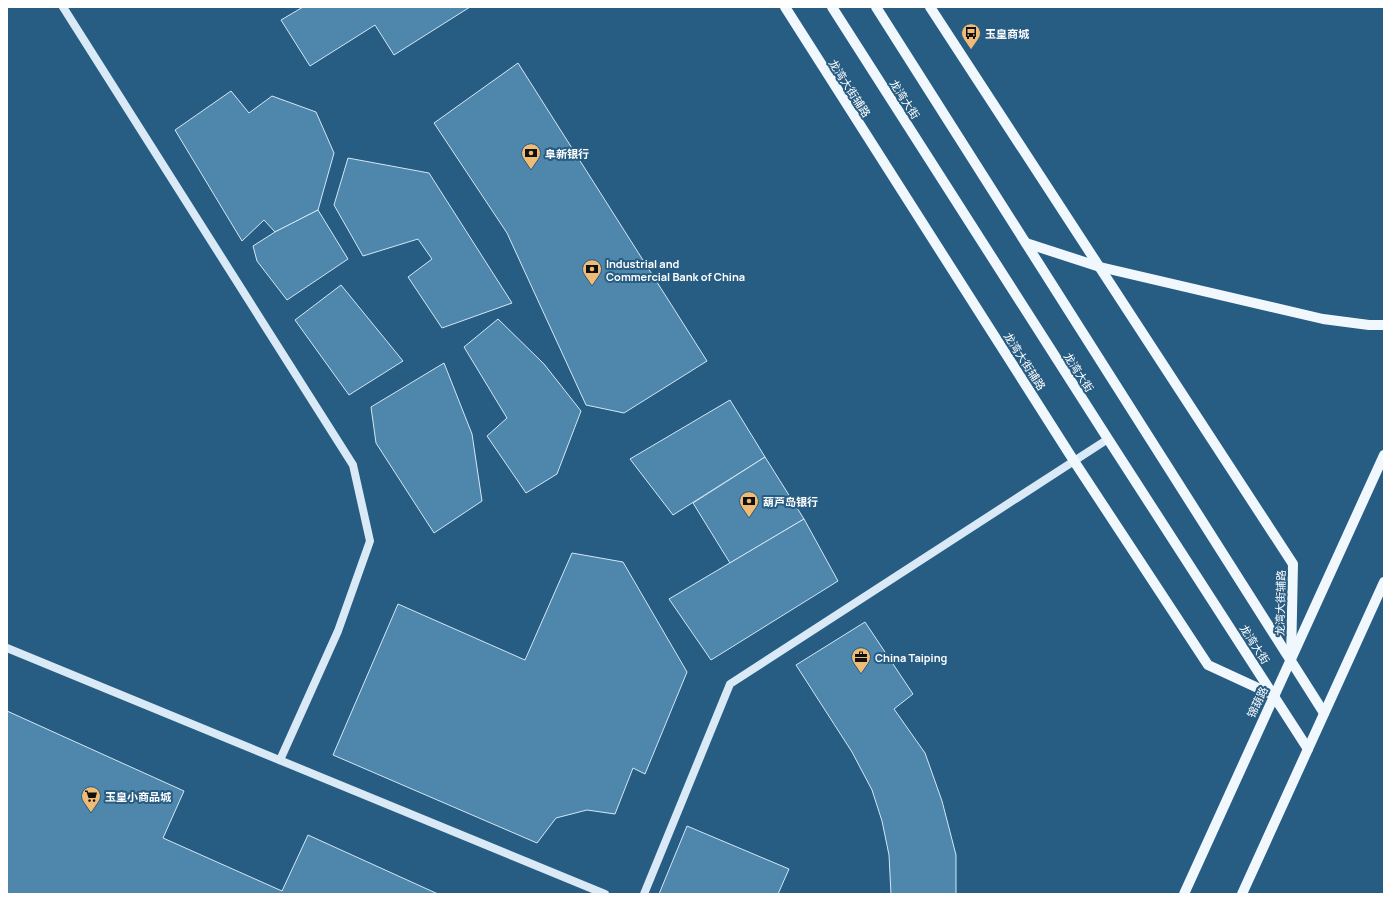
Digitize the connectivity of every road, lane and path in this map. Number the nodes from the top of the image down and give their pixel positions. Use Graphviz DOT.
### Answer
graph roads {
  1 [pos="63,7"];
  2 [pos="785,7"];
  3 [pos="832,7"];
  4 [pos="876,7"];
  5 [pos="930,7"];
  6 [pos="1026,242"];
  7 [pos="1100,267"];
  8 [pos="1384,325"];
  9 [pos="1108,439"];
  10 [pos="1384,455"];
  11 [pos="1074,461"];
  12 [pos="1384,582"];
  13 [pos="7,648"];
  14 [pos="1291,660"];
  15 [pos="1274,695"];
  16 [pos="1324,713"];
  17 [pos="1308,749"];
  18 [pos="280,760"];
  19 [pos="605,894"];
  20 [pos="644,894"];
  21 [pos="1184,894"];
  22 [pos="1242,894"];
  1 -- 18 [label="street"];
  2 -- 11 [label="main road, 龙湾大街辅路"];
  3 -- 9 [label="main road, 龙湾大街"];
  4 -- 6 [label="main road, 龙湾大街"];
  5 -- 7 [label="main road, 龙湾大街辅路"];
  6 -- 7 [label="main road"];
  6 -- 14 [label="main road, 龙湾大街"];
  7 -- 8 [label="main road"];
  7 -- 14 [label="main road, 龙湾大街辅路"];
  9 -- 11 [label="street"];
  9 -- 15 [label="main road, 龙湾大街"];
  10 -- 14 [label="main road, 锦葫路"];
  11 -- 15 [label="main road, 龙湾大街辅路"];
  11 -- 20 [label="street"];
  12 -- 16 [label="main road"];
  13 -- 18 [label="street"];
  14 -- 15 [label="main road, 锦葫路"];
  14 -- 16 [label="main road, 龙湾大街"];
  15 -- 17 [label="main road, 龙湾大街"];
  15 -- 21 [label="main road, 锦葫路"];
  16 -- 17 [label="main road"];
  17 -- 22 [label="main road"];
  18 -- 19 [label="street"];
}
